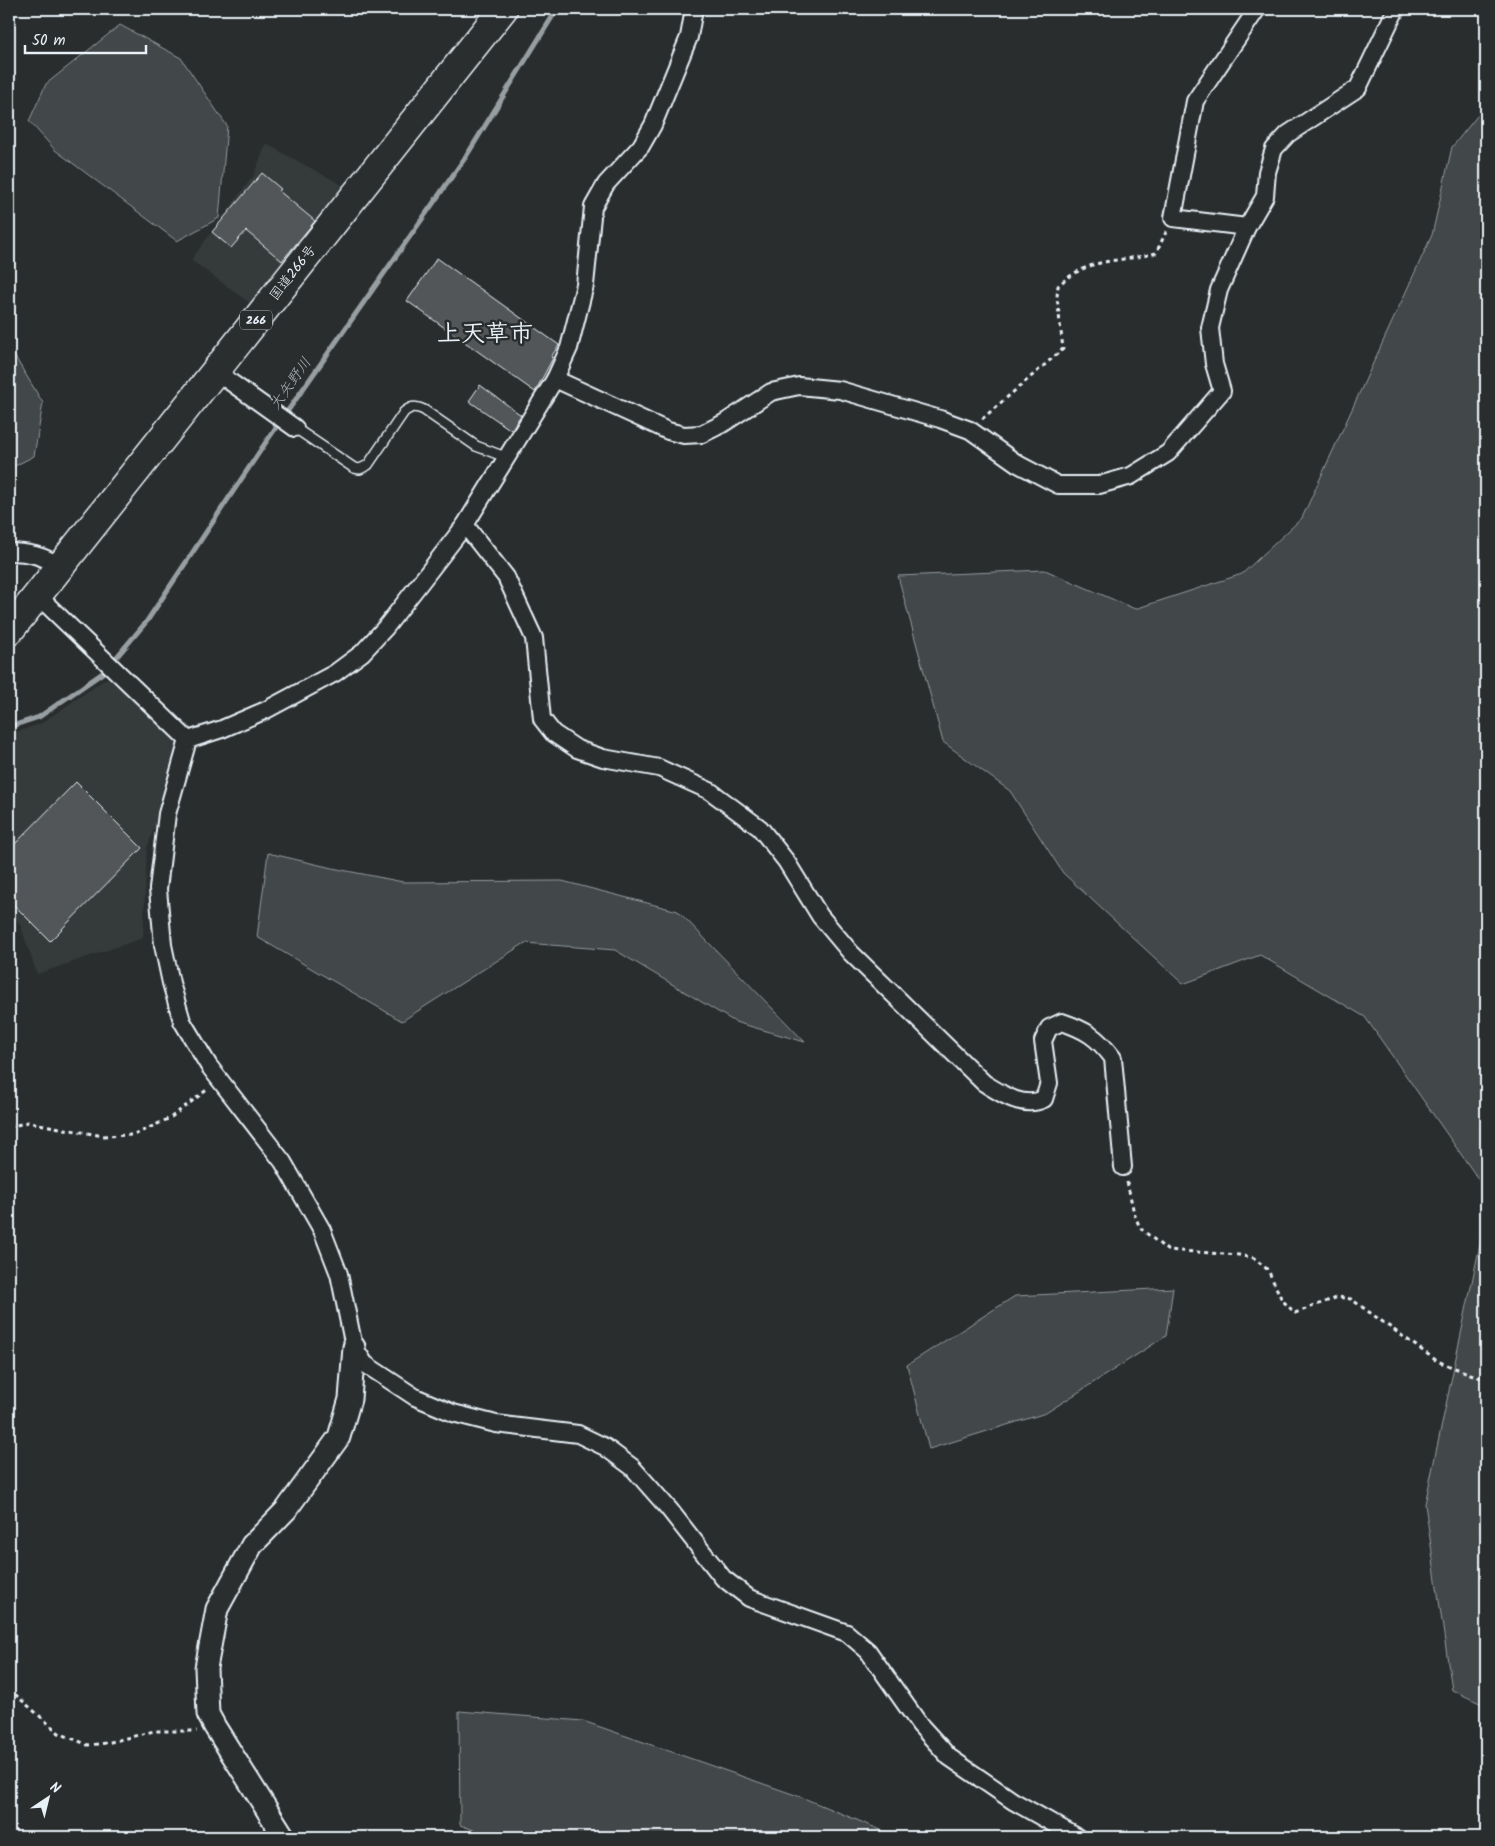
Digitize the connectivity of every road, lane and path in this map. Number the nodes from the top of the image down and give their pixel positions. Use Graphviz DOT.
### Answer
graph roads {
  1 [pos="503,9"];
  2 [pos="694,9"];
  3 [pos="1258,9"];
  4 [pos="1396,9"];
  5 [pos="1173,218"];
  6 [pos="1247,227"];
  7 [pos="215,371"];
  8 [pos="556,379"];
  9 [pos="295,428"];
  10 [pos="970,430"];
  11 [pos="508,458"];
  12 [pos="465,525"];
  13 [pos="9,552"];
  14 [pos="60,566"];
  15 [pos="37,595"];
  16 [pos="9,631"];
  17 [pos="188,740"];
  18 [pos="220,1080"];
  19 [pos="9,1127"];
  20 [pos="1123,1167"];
  21 [pos="354,1347"];
  22 [pos="1486,1380"];
  23 [pos="9,1689"];
  24 [pos="215,1728"];
  25 [pos="284,1837"];
  26 [pos="1077,1837"];
  1 -- 7 [label="highway, 国道266号 / 266"];
  2 -- 8 [label="street"];
  3 -- 5 [label="street"];
  4 -- 6 [label="street"];
  5 -- 6 [label="street"];
  5 -- 10 [label="path"];
  6 -- 10 [label="street"];
  7 -- 9 [label="street"];
  7 -- 14 [label="highway, 国道266号 / 266"];
  8 -- 10 [label="street"];
  8 -- 11 [label="street"];
  9 -- 11 [label="lane"];
  11 -- 12 [label="street"];
  12 -- 17 [label="street"];
  12 -- 20 [label="street"];
  13 -- 14 [label="street"];
  14 -- 15 [label="highway, 国道266号 / 266"];
  15 -- 16 [label="highway, 国道266号 / 266"];
  15 -- 17 [label="street"];
  17 -- 18 [label="street"];
  18 -- 19 [label="path"];
  18 -- 21 [label="street"];
  20 -- 22 [label="path"];
  21 -- 24 [label="street"];
  21 -- 26 [label="street"];
  23 -- 24 [label="path"];
  24 -- 25 [label="street"];
}
